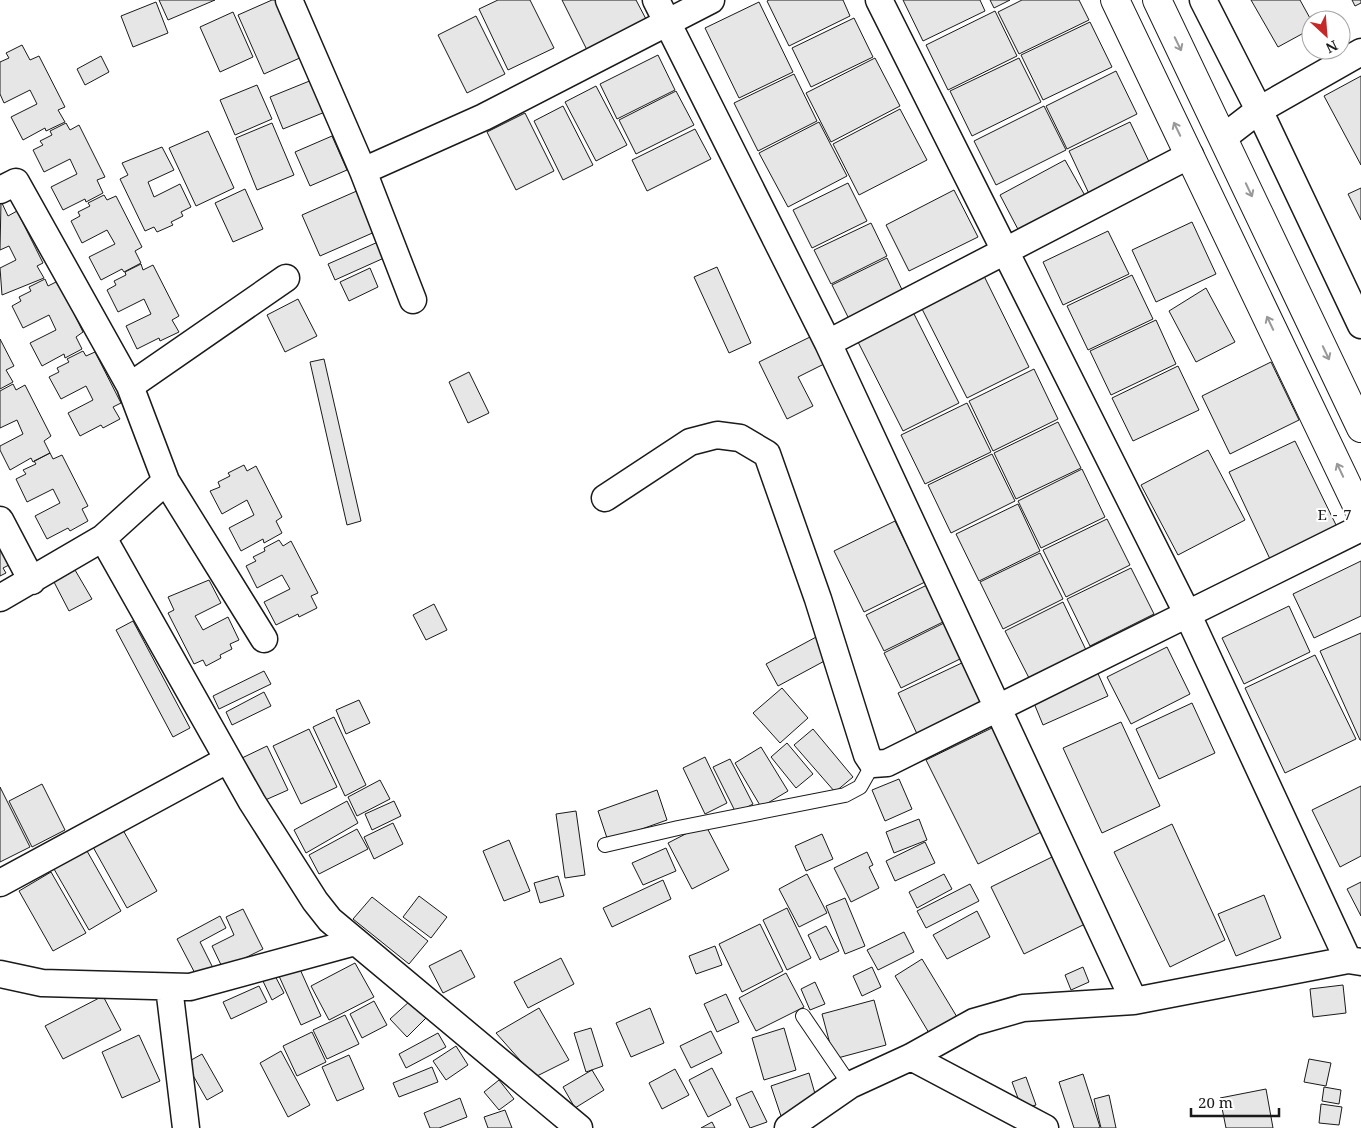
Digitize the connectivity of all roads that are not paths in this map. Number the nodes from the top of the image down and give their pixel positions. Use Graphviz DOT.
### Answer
graph roads {
  1 [pos="289,0"];
  2 [pos="711,0"];
  3 [pos="879,0"];
  4 [pos="1115,0"];
  5 [pos="1157,0"];
  6 [pos="1202,0"];
  7 [pos="662,12"];
  8 [pos="1361,52"];
  9 [pos="1259,110"];
  10 [pos="1224,137"];
  11 [pos="1190,155"];
  12 [pos="363,171"];
  13 [pos="0,190"];
  14 [pos="1004,252"];
  15 [pos="286,278"];
  16 [pos="413,300"];
  17 [pos="1361,325"];
  18 [pos="828,343"];
  19 [pos="130,386"];
  20 [pos="1361,428"];
  21 [pos="166,481"];
  22 [pos="605,498"];
  23 [pos="1361,514"];
  24 [pos="0,520"];
  25 [pos="1361,528"];
  26 [pos="103,538"];
  27 [pos="32,581"];
  28 [pos="0,598"];
  29 [pos="1187,613"];
  30 [pos="264,639"];
  31 [pos="998,707"];
  32 [pos="227,760"];
  33 [pos="873,764"];
  34 [pos="605,845"];
  35 [pos="0,883"];
  36 [pos="355,942"];
  37 [pos="1354,961"];
  38 [pos="0,974"];
  39 [pos="169,987"];
  40 [pos="1134,1001"];
  41 [pos="803,1016"];
  42 [pos="910,1057"];
  43 [pos="850,1085"];
  44 [pos="186,1128"];
  45 [pos="579,1128"];
  46 [pos="788,1128"];
  47 [pos="1046,1128"];
  1 -- 12 [label="street"];
  2 -- 7 [label="street"];
  3 -- 14 [label="street"];
  11 -- 4 [label="street, one-way"];
  5 -- 10 [label="street, one-way"];
  6 -- 9 [label="street"];
  7 -- 12 [label="street"];
  7 -- 18 [label="street"];
  8 -- 9 [label="street"];
  9 -- 10 [label="street"];
  9 -- 17 [label="street"];
  10 -- 20 [label="street, one-way"];
  11 -- 14 [label="street"];
  23 -- 11 [label="street, one-way"];
  12 -- 16 [label="street"];
  13 -- 19 [label="street"];
  14 -- 18 [label="street"];
  14 -- 29 [label="street"];
  15 -- 19 [label="street"];
  18 -- 31 [label="street"];
  19 -- 21 [label="street"];
  21 -- 26 [label="street"];
  21 -- 30 [label="street"];
  22 -- 33 [label="street"];
  24 -- 27 [label="street"];
  25 -- 29 [label="street"];
  26 -- 27 [label="street"];
  26 -- 32 [label="street"];
  27 -- 28 [label="street"];
  29 -- 31 [label="street"];
  29 -- 37 [label="street"];
  31 -- 33 [label="street"];
  31 -- 40 [label="street"];
  32 -- 35 [label="street"];
  32 -- 36 [label="street"];
  33 -- 34 [label="lane"];
  36 -- 39 [label="street"];
  36 -- 45 [label="street"];
  37 -- 40 [label="street"];
  38 -- 39 [label="street"];
  39 -- 44 [label="street"];
  40 -- 42 [label="street"];
  41 -- 43 [label="lane"];
  42 -- 43 [label="street"];
  42 -- 47 [label="street"];
  43 -- 46 [label="street"];
}
